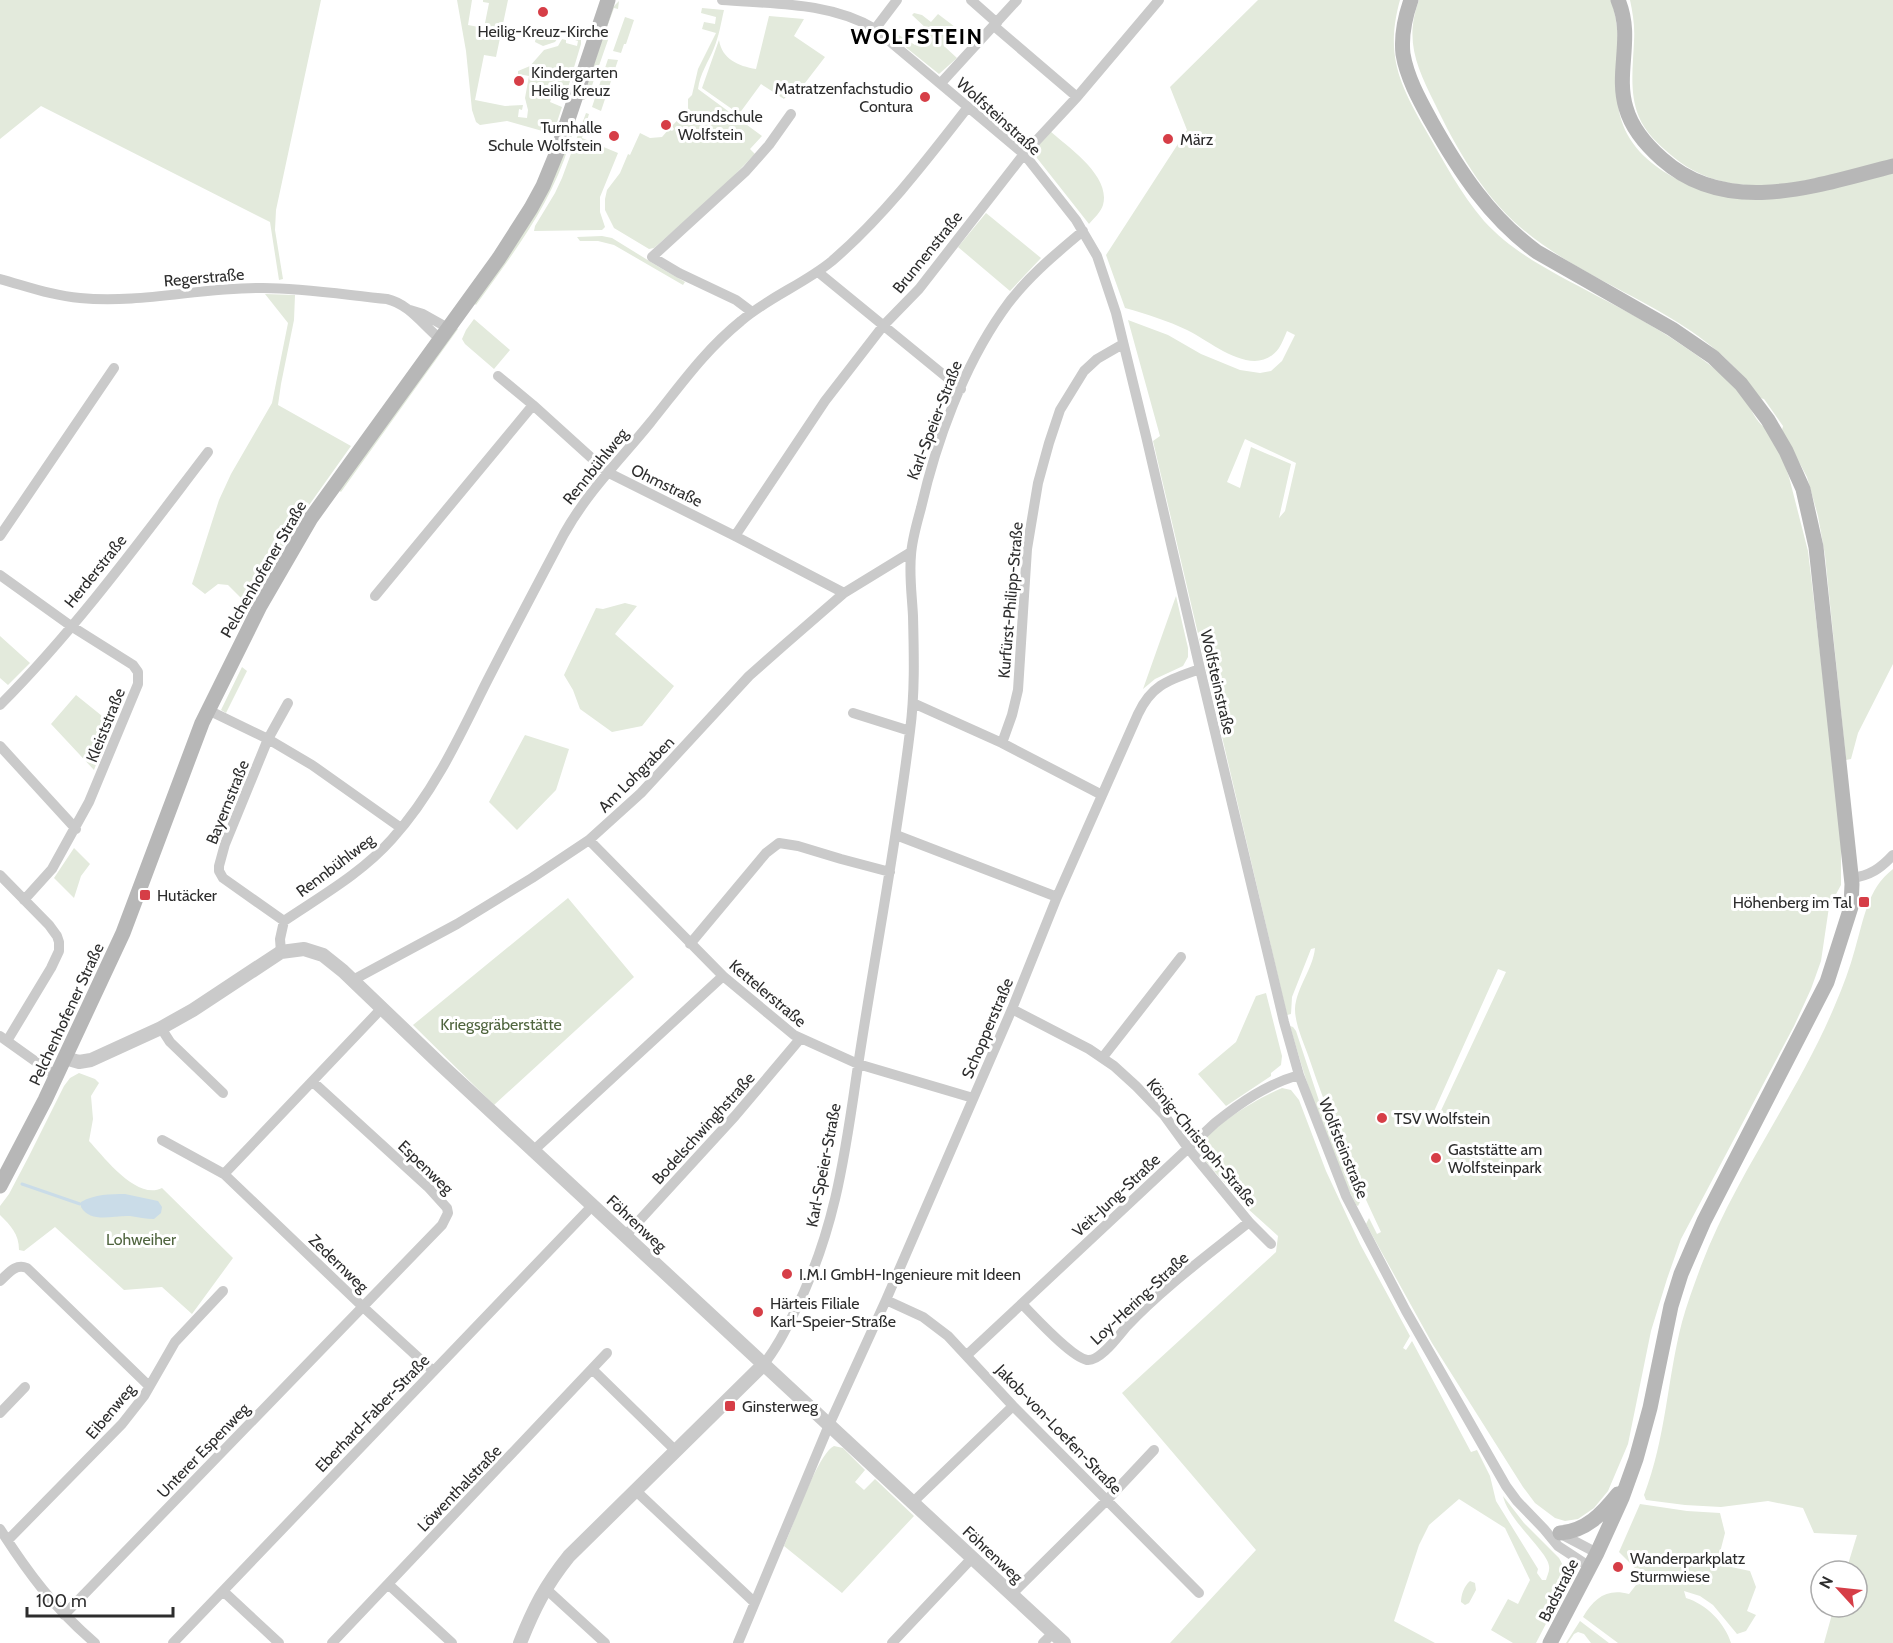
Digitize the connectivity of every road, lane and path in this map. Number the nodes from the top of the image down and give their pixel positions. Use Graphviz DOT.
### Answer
graph roads {
  1 [pos="608,0"];
  2 [pos="722,0"];
  3 [pos="897,0"];
  4 [pos="971,0"];
  5 [pos="1017,0"];
  6 [pos="1159,0"];
  7 [pos="1410,0"];
  8 [pos="1618,0"];
  9 [pos="995,25"];
  10 [pos="875,29"];
  11 [pos="941,83"];
  12 [pos="1077,97"];
  13 [pos="968,107"];
  14 [pos="791,114"];
  15 [pos="1024,154"];
  16 [pos="1893,166"];
  17 [pos="1083,231"];
  18 [pos="818,272"];
  19 [pos="0,279"];
  20 [pos="752,312"];
  21 [pos="883,326"];
  22 [pos="444,334"];
  23 [pos="1123,344"];
  24 [pos="114,368"];
  25 [pos="498,376"];
  26 [pos="960,389"];
  27 [pos="533,405"];
  28 [pos="208,452"];
  29 [pos="607,472"];
  30 [pos="0,536"];
  31 [pos="735,536"];
  32 [pos="911,552"];
  33 [pos="0,576"];
  34 [pos="844,593"];
  35 [pos="375,596"];
  36 [pos="71,626"];
  37 [pos="1200,669"];
  38 [pos="288,703"];
  39 [pos="913,703"];
  40 [pos="0,705"];
  41 [pos="208,710"];
  42 [pos="853,713"];
  43 [pos="910,731"];
  44 [pos="268,739"];
  45 [pos="1002,743"];
  46 [pos="0,746"];
  47 [pos="1102,795"];
  48 [pos="401,828"];
  49 [pos="76,829"];
  50 [pos="897,836"];
  51 [pos="589,840"];
  52 [pos="1893,855"];
  53 [pos="890,872"];
  54 [pos="0,875"];
  55 [pos="1851,878"];
  56 [pos="1057,897"];
  57 [pos="24,900"];
  58 [pos="284,921"];
  59 [pos="690,944"];
  60 [pos="281,952"];
  61 [pos="1181,957"];
  62 [pos="723,976"];
  63 [pos="353,980"];
  64 [pos="382,1008"];
  65 [pos="1012,1009"];
  66 [pos="161,1028"];
  67 [pos="3,1039"];
  68 [pos="800,1039"];
  69 [pos="1103,1057"];
  70 [pos="65,1058"];
  71 [pos="858,1064"];
  72 [pos="1299,1075"];
  73 [pos="56,1076"];
  74 [pos="313,1082"];
  75 [pos="223,1093"];
  76 [pos="973,1098"];
  77 [pos="162,1140"];
  78 [pos="1188,1148"];
  79 [pos="534,1150"];
  80 [pos="225,1174"];
  81 [pos="0,1186"];
  82 [pos="593,1205"];
  83 [pos="1249,1222"];
  84 [pos="626,1235"];
  85 [pos="1271,1245"];
  86 [pos="0,1281"];
  87 [pos="223,1291"];
  88 [pos="886,1300"];
  89 [pos="1022,1304"];
  90 [pos="362,1306"];
  91 [pos="607,1353"];
  92 [pos="967,1355"];
  93 [pos="764,1365"];
  94 [pos="593,1370"];
  95 [pos="433,1371"];
  96 [pos="149,1386"];
  97 [pos="25,1387"];
  98 [pos="1013,1406"];
  99 [pos="0,1413"];
  100 [pos="829,1425"];
  101 [pos="1154,1450"];
  102 [pos="676,1451"];
  103 [pos="1631,1474"];
  104 [pos="636,1491"];
  105 [pos="1107,1500"];
  106 [pos="912,1503"];
  107 [pos="0,1528"];
  108 [pos="1544,1529"];
  109 [pos="1560,1533"];
  110 [pos="8,1540"];
  111 [pos="1597,1552"];
  112 [pos="973,1557"];
  113 [pos="1590,1567"];
  114 [pos="388,1584"];
  115 [pos="545,1588"];
  116 [pos="223,1591"];
  117 [pos="1199,1593"];
  118 [pos="1012,1594"];
  119 [pos="754,1602"];
  120 [pos="64,1615"];
  121 [pos="1048,1638"];
  122 [pos="95,1643"];
  123 [pos="173,1643"];
  124 [pos="279,1643"];
  125 [pos="332,1643"];
  126 [pos="452,1643"];
  127 [pos="520,1643"];
  128 [pos="604,1643"];
  129 [pos="738,1643"];
  130 [pos="892,1643"];
  131 [pos="1064,1643"];
  132 [pos="1550,1643"];
  1 -- 22 [label="main road, Pelchenhofener Straße"];
  2 -- 10 [label="street, Wolfsteinstraße"];
  3 -- 10 [label="street"];
  4 -- 9 [label="street"];
  5 -- 9 [label="street"];
  6 -- 12 [label="street, Brunnenstraße"];
  7 -- 55 [label="main road"];
  8 -- 16 [label="main road"];
  9 -- 11 [label="street"];
  9 -- 12 [label="street"];
  10 -- 11 [label="street, Wolfsteinstraße"];
  11 -- 13 [label="street, Wolfsteinstraße"];
  12 -- 15 [label="street, Brunnenstraße"];
  13 -- 15 [label="street, Wolfsteinstraße"];
  13 -- 18 [label="street, Rennbühlweg"];
  14 -- 20 [label="street"];
  15 -- 17 [label="street, Wolfsteinstraße"];
  15 -- 21 [label="street, Brunnenstraße"];
  17 -- 23 [label="street, Wolfsteinstraße"];
  17 -- 26 [label="street, Karl-Speier-Straße"];
  18 -- 20 [label="street, Rennbühlweg"];
  18 -- 21 [label="street"];
  19 -- 22 [label="street, Regerstraße"];
  20 -- 29 [label="street, Rennbühlweg"];
  21 -- 26 [label="street"];
  21 -- 31 [label="street, Brunnenstraße"];
  22 -- 41 [label="main road, Pelchenhofener Straße"];
  23 -- 37 [label="street, Wolfsteinstraße"];
  23 -- 45 [label="street, Kurfürst-Philipp-Straße"];
  24 -- 30 [label="street"];
  25 -- 27 [label="street, Ohmstraße"];
  26 -- 32 [label="street, Karl-Speier-Straße"];
  27 -- 29 [label="street, Ohmstraße"];
  27 -- 35 [label="street"];
  28 -- 36 [label="street, Herderstraße"];
  29 -- 31 [label="street, Ohmstraße"];
  29 -- 48 [label="street, Rennbühlweg"];
  31 -- 34 [label="street, Ohmstraße"];
  32 -- 34 [label="street, Am Lohgraben"];
  32 -- 39 [label="street, Karl-Speier-Straße"];
  33 -- 36 [label="street, Kleiststraße"];
  34 -- 51 [label="street, Am Lohgraben"];
  36 -- 40 [label="street, Herderstraße"];
  36 -- 49 [label="street, Kleiststraße"];
  37 -- 47 [label="street, Schopperstraße"];
  37 -- 72 [label="street, Wolfsteinstraße"];
  38 -- 44 [label="street, Bayernstraße"];
  39 -- 43 [label="street, Karl-Speier-Straße"];
  39 -- 45 [label="street"];
  41 -- 44 [label="street"];
  41 -- 70 [label="main road, Pelchenhofener Straße"];
  42 -- 43 [label="street"];
  43 -- 50 [label="street, Karl-Speier-Straße"];
  44 -- 48 [label="street"];
  44 -- 58 [label="street, Bayernstraße"];
  45 -- 47 [label="street"];
  46 -- 49 [label="street"];
  47 -- 56 [label="street, Schopperstraße"];
  48 -- 58 [label="street, Rennbühlweg"];
  49 -- 57 [label="street, Kleiststraße"];
  50 -- 53 [label="street, Karl-Speier-Straße"];
  50 -- 56 [label="street"];
  51 -- 59 [label="street, Kettelerstraße"];
  51 -- 63 [label="street, Am Lohgraben"];
  52 -- 55 [label="street"];
  53 -- 59 [label="street"];
  53 -- 71 [label="street, Karl-Speier-Straße"];
  54 -- 57 [label="street"];
  55 -- 103 [label="main road"];
  56 -- 65 [label="street, Schopperstraße"];
  57 -- 67 [label="street"];
  58 -- 60 [label="street"];
  59 -- 62 [label="street, Kettelerstraße"];
  60 -- 63 [label="street, Föhrenweg"];
  60 -- 66 [label="street"];
  61 -- 69 [label="street"];
  62 -- 68 [label="street, Kettelerstraße"];
  62 -- 79 [label="street"];
  63 -- 64 [label="street, Föhrenweg"];
  64 -- 74 [label="street"];
  64 -- 79 [label="street, Föhrenweg"];
  65 -- 69 [label="street, König-Christoph-Straße"];
  65 -- 76 [label="street, Schopperstraße"];
  66 -- 70 [label="street"];
  66 -- 75 [label="street"];
  67 -- 73 [label="street"];
  68 -- 71 [label="street, Kettelerstraße"];
  68 -- 84 [label="street, Bodelschwinghstraße"];
  69 -- 78 [label="street, König-Christoph-Straße"];
  70 -- 73 [label="main road, Pelchenhofener Straße"];
  71 -- 76 [label="street, Kettelerstraße"];
  71 -- 93 [label="street, Karl-Speier-Straße"];
  72 -- 78 [label="street, Veit-Jung-Straße"];
  72 -- 108 [label="street, Wolfsteinstraße"];
  73 -- 81 [label="main road, Pelchenhofener Straße"];
  74 -- 80 [label="street"];
  74 -- 90 [label="street, Espenweg"];
  76 -- 88 [label="street, Schopperstraße"];
  77 -- 80 [label="street, Zedernweg"];
  78 -- 83 [label="street, König-Christoph-Straße"];
  78 -- 89 [label="street, Veit-Jung-Straße"];
  79 -- 82 [label="street, Föhrenweg"];
  80 -- 90 [label="street, Zedernweg"];
  82 -- 84 [label="street, Föhrenweg"];
  82 -- 95 [label="street, Eberhard-Faber-Straße"];
  83 -- 85 [label="street, König-Christoph-Straße"];
  83 -- 89 [label="street, Loy-Hering-Straße"];
  84 -- 93 [label="street, Föhrenweg"];
  86 -- 96 [label="street"];
  87 -- 96 [label="street, Eibenweg"];
  88 -- 92 [label="street, Jakob-von-Loefen-Straße"];
  88 -- 100 [label="street, Schopperstraße"];
  89 -- 92 [label="street, Veit-Jung-Straße"];
  90 -- 95 [label="street, Zedernweg"];
  90 -- 120 [label="street, Unterer Espenweg"];
  91 -- 94 [label="street, Löwenthalstraße"];
  92 -- 98 [label="street, Jakob-von-Loefen-Straße"];
  93 -- 100 [label="street, Föhrenweg"];
  93 -- 102 [label="street, Karl-Speier-Straße"];
  94 -- 102 [label="street"];
  94 -- 114 [label="street, Löwenthalstraße"];
  95 -- 116 [label="street, Eberhard-Faber-Straße"];
  96 -- 110 [label="street, Eibenweg"];
  97 -- 99 [label="street"];
  98 -- 105 [label="street, Jakob-von-Loefen-Straße"];
  98 -- 106 [label="street"];
  100 -- 106 [label="street, Föhrenweg"];
  100 -- 119 [label="street, Schopperstraße"];
  101 -- 105 [label="street"];
  102 -- 104 [label="street, Karl-Speier-Straße"];
  103 -- 109 [label="main road"];
  103 -- 111 [label="main road, Badstraße"];
  104 -- 115 [label="street, Karl-Speier-Straße"];
  104 -- 119 [label="street"];
  105 -- 117 [label="street, Jakob-von-Loefen-Straße"];
  105 -- 118 [label="street"];
  106 -- 112 [label="street, Föhrenweg"];
  107 -- 110 [label="street"];
  108 -- 109 [label="street"];
  108 -- 113 [label="street, Wolfsteinstraße"];
  109 -- 111 [label="street"];
  110 -- 120 [label="street"];
  111 -- 113 [label="main road, Badstraße"];
  112 -- 118 [label="street, Föhrenweg"];
  112 -- 130 [label="street"];
  113 -- 132 [label="main road, Badstraße"];
  114 -- 125 [label="street, Löwenthalstraße"];
  114 -- 126 [label="street"];
  115 -- 127 [label="street, Karl-Speier-Straße"];
  115 -- 128 [label="street"];
  116 -- 123 [label="street, Eberhard-Faber-Straße"];
  116 -- 124 [label="street"];
  118 -- 121 [label="street, Föhrenweg"];
  119 -- 129 [label="street, Schopperstraße"];
  120 -- 122 [label="street"];
  121 -- 131 [label="street, Föhrenweg"];
}
